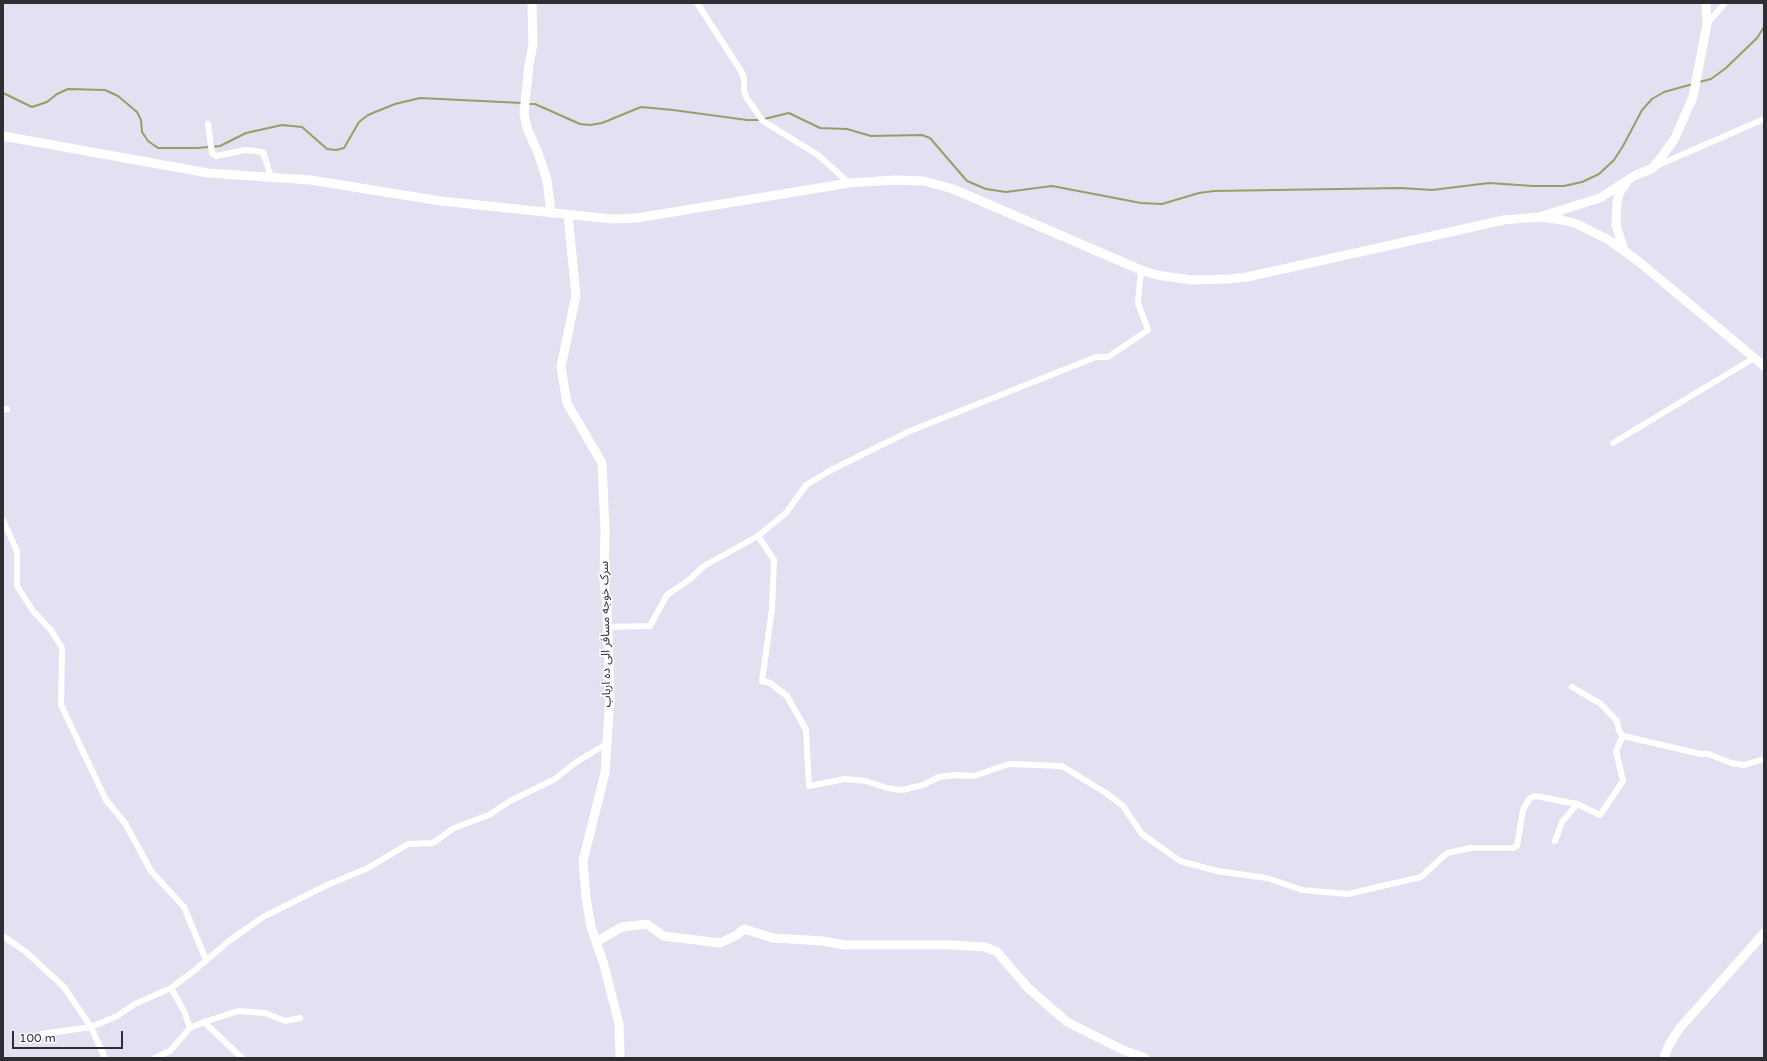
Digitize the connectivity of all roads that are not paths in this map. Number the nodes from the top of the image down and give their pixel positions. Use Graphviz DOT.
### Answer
graph roads {
  1 [pos="532,3"];
  2 [pos="697,3"];
  3 [pos="1706,3"];
  4 [pos="1725,3"];
  5 [pos="1707,24"];
  6 [pos="1764,119"];
  7 [pos="209,127"];
  8 [pos="3,136"];
  9 [pos="1653,168"];
  10 [pos="1634,176"];
  11 [pos="271,177"];
  12 [pos="849,183"];
  13 [pos="551,214"];
  14 [pos="568,215"];
  15 [pos="1539,217"];
  16 [pos="1624,250"];
  17 [pos="1140,270"];
  18 [pos="1754,358"];
  19 [pos="1764,366"];
  20 [pos="1613,443"];
  21 [pos="3,520"];
  22 [pos="758,536"];
  23 [pos="608,627"];
  24 [pos="1572,686"];
  25 [pos="1623,736"];
  26 [pos="606,744"];
  27 [pos="1764,759"];
  28 [pos="1577,804"];
  29 [pos="1555,841"];
  30 [pos="1764,933"];
  31 [pos="3,936"];
  32 [pos="596,942"];
  33 [pos="206,960"];
  34 [pos="171,988"];
  35 [pos="300,1018"];
  36 [pos="204,1022"];
  37 [pos="91,1027"];
  38 [pos="190,1028"];
  39 [pos="42,1034"];
  40 [pos="105,1058"];
  41 [pos="154,1058"];
  42 [pos="242,1058"];
  43 [pos="620,1058"];
  44 [pos="1145,1058"];
  45 [pos="1664,1058"];
  1 -- 13 [label="street"];
  2 -- 12 [label="street"];
  3 -- 5 [label="street"];
  4 -- 5 [label="street"];
  5 -- 9 [label="street"];
  6 -- 9 [label="street"];
  7 -- 11 [label="street"];
  8 -- 11 [label="street"];
  9 -- 10 [label="street"];
  10 -- 15 [label="street"];
  10 -- 16 [label="street"];
  11 -- 13 [label="street"];
  12 -- 14 [label="street"];
  12 -- 17 [label="street"];
  13 -- 14 [label="street"];
  14 -- 23 [label="street, سرک خوجه مسافر الی ده ارباب"];
  15 -- 16 [label="street"];
  15 -- 17 [label="street"];
  16 -- 18 [label="street"];
  17 -- 22 [label="street"];
  18 -- 19 [label="street"];
  18 -- 20 [label="street"];
  21 -- 33 [label="street"];
  22 -- 23 [label="street"];
  22 -- 28 [label="street"];
  23 -- 26 [label="street, سرک خوجه مسافر الی ده ارباب"];
  24 -- 25 [label="street"];
  25 -- 27 [label="street"];
  25 -- 28 [label="street"];
  26 -- 32 [label="street, سرک خوجه مسافر الی ده ارباب"];
  26 -- 33 [label="street"];
  28 -- 29 [label="street"];
  30 -- 45 [label="street"];
  31 -- 37 [label="street"];
  32 -- 43 [label="street, سرک خوجه مسافر الی ده ارباب"];
  32 -- 44 [label="street"];
  33 -- 34 [label="street"];
  34 -- 37 [label="street"];
  34 -- 38 [label="street"];
  35 -- 36 [label="street"];
  36 -- 38 [label="street"];
  36 -- 42 [label="street"];
  37 -- 39 [label="street"];
  37 -- 40 [label="street"];
  38 -- 41 [label="street"];
}
